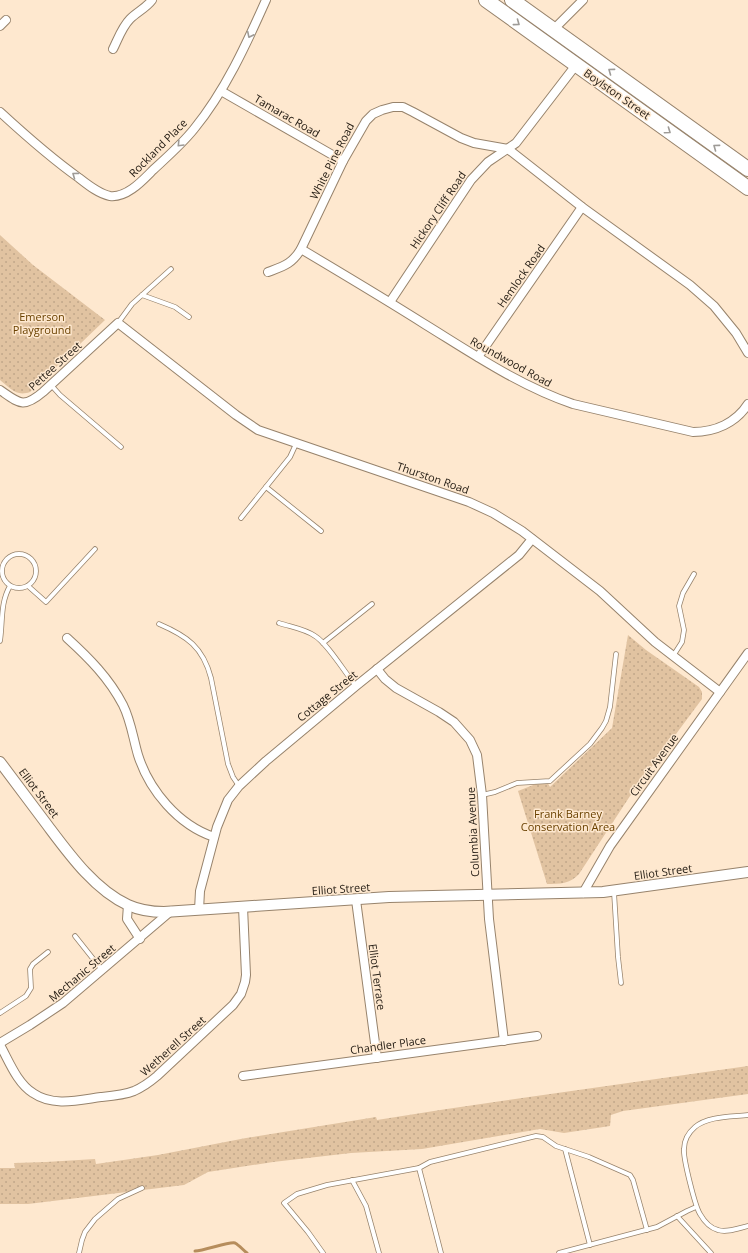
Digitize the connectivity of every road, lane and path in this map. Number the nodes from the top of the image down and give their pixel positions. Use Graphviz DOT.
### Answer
graph roads {
  1 [pos="152,0"];
  2 [pos="266,0"];
  3 [pos="486,0"];
  4 [pos="512,0"];
  5 [pos="583,0"];
  6 [pos="6,20"];
  7 [pos="0,26"];
  8 [pos="554,30"];
  9 [pos="113,49"];
  10 [pos="576,65"];
  11 [pos="220,91"];
  12 [pos="0,112"];
  13 [pos="508,149"];
  14 [pos="343,161"];
  15 [pos="748,169"];
  16 [pos="748,188"];
  17 [pos="582,207"];
  18 [pos="301,249"];
  19 [pos="170,269"];
  20 [pos="268,272"];
  21 [pos="142,295"];
  22 [pos="390,302"];
  23 [pos="189,317"];
  24 [pos="118,323"];
  25 [pos="748,353"];
  26 [pos="478,357"];
  27 [pos="51,386"];
  28 [pos="0,390"];
  29 [pos="748,404"];
  30 [pos="296,444"];
  31 [pos="122,447"];
  32 [pos="266,487"];
  33 [pos="241,518"];
  34 [pos="321,531"];
  35 [pos="532,539"];
  36 [pos="96,549"];
  37 [pos="694,574"];
  38 [pos="10,586"];
  39 [pos="28,586"];
  40 [pos="372,604"];
  41 [pos="279,623"];
  42 [pos="159,624"];
  43 [pos="67,638"];
  44 [pos="0,641"];
  45 [pos="323,643"];
  46 [pos="748,653"];
  47 [pos="616,654"];
  48 [pos="673,656"];
  49 [pos="377,669"];
  50 [pos="356,686"];
  51 [pos="720,692"];
  52 [pos="0,762"];
  53 [pos="238,786"];
  54 [pos="482,796"];
  55 [pos="214,837"];
  56 [pos="748,872"];
  57 [pos="614,891"];
  58 [pos="583,893"];
  59 [pos="488,894"];
  60 [pos="356,900"];
  61 [pos="128,905"];
  62 [pos="243,907"];
  63 [pos="199,910"];
  64 [pos="172,911"];
  65 [pos="75,936"];
  66 [pos="140,939"];
  67 [pos="48,952"];
  68 [pos="103,970"];
  69 [pos="622,983"];
  70 [pos="0,1013"];
  71 [pos="537,1036"];
  72 [pos="504,1041"];
  73 [pos="0,1044"];
  74 [pos="377,1058"];
  75 [pos="243,1076"];
  76 [pos="748,1115"];
  77 [pos="565,1149"];
  78 [pos="419,1168"];
  79 [pos="352,1180"];
  80 [pos="142,1188"];
  81 [pos="696,1207"];
  82 [pos="677,1216"];
  83 [pos="748,1226"];
  84 [pos="647,1230"];
  85 [pos="590,1245"];
  86 [pos="79,1253"];
  87 [pos="323,1253"];
  88 [pos="379,1253"];
  89 [pos="441,1253"];
  90 [pos="559,1253"];
  91 [pos="711,1253"];
  1 -- 9 [label="street"];
  2 -- 11 [label="street, Rockland Place, one-way"];
  3 -- 10 [label="highway, Boylston Street, one-way"];
  4 -- 8 [label="highway, Boylston Street"];
  5 -- 8 [label="street"];
  6 -- 7 [label="street"];
  15 -- 8 [label="highway, Boylston Street, one-way"];
  10 -- 13 [label="street, Hickory Cliff Road"];
  10 -- 16 [label="highway, Boylston Street, one-way"];
  11 -- 12 [label="street, Rockland Place, one-way"];
  11 -- 14 [label="street, Tamarac Road"];
  13 -- 14 [label="street, White Pine Road"];
  13 -- 17 [label="street"];
  13 -- 22 [label="street, Hickory Cliff Road"];
  14 -- 18 [label="street, White Pine Road"];
  17 -- 25 [label="street"];
  17 -- 26 [label="street, Hemlock Road"];
  18 -- 20 [label="street, White Pine Road"];
  18 -- 22 [label="street, Roundwood Road"];
  19 -- 21 [label="lane"];
  21 -- 23 [label="lane"];
  21 -- 24 [label="lane"];
  22 -- 26 [label="street, Roundwood Road"];
  24 -- 27 [label="street, Pettee Street"];
  24 -- 30 [label="street, Thurston Road"];
  26 -- 29 [label="street, Roundwood Road"];
  27 -- 28 [label="street, Pettee Street"];
  27 -- 31 [label="lane"];
  30 -- 32 [label="lane"];
  30 -- 35 [label="street, Thurston Road"];
  32 -- 33 [label="lane"];
  32 -- 34 [label="lane"];
  35 -- 48 [label="street, Thurston Road"];
  35 -- 49 [label="street, Cottage Street"];
  36 -- 39 [label="lane"];
  37 -- 48 [label="lane"];
  38 -- 39 [label="lane"];
  38 -- 39 [label="lane"];
  38 -- 44 [label="lane"];
  40 -- 45 [label="lane"];
  41 -- 45 [label="lane"];
  42 -- 53 [label="lane"];
  43 -- 55 [label="street"];
  45 -- 50 [label="lane"];
  46 -- 51 [label="street, Circuit Avenue"];
  47 -- 54 [label="lane"];
  48 -- 51 [label="street, Thurston Road"];
  49 -- 50 [label="street, Cottage Street"];
  49 -- 54 [label="street, Columbia Avenue"];
  50 -- 53 [label="street, Cottage Street"];
  51 -- 58 [label="street, Circuit Avenue"];
  52 -- 61 [label="street, Elliot Street"];
  53 -- 55 [label="street, Cottage Street"];
  54 -- 59 [label="street, Columbia Avenue"];
  55 -- 63 [label="street, Cottage Street"];
  56 -- 57 [label="street, Elliot Street"];
  57 -- 58 [label="street, Elliot Street"];
  57 -- 69 [label="lane"];
  58 -- 59 [label="street, Elliot Street"];
  59 -- 60 [label="street, Elliot Street"];
  59 -- 72 [label="street, Columbia Avenue"];
  60 -- 62 [label="street, Elliot Street"];
  60 -- 74 [label="street, Elliot Terrace"];
  61 -- 64 [label="street, Elliot Street"];
  61 -- 66 [label="street"];
  62 -- 63 [label="street, Elliot Street"];
  62 -- 73 [label="street, Wetherell Street"];
  63 -- 64 [label="street, Elliot Street"];
  64 -- 66 [label="street, Mechanic Street"];
  65 -- 68 [label="lane"];
  66 -- 68 [label="street, Mechanic Street"];
  67 -- 70 [label="lane"];
  68 -- 73 [label="street, Mechanic Street"];
  71 -- 72 [label="street, Chandler Place"];
  72 -- 74 [label="street, Chandler Place"];
  74 -- 75 [label="street, Chandler Place"];
  76 -- 81 [label="lane"];
  77 -- 78 [label="lane"];
  77 -- 84 [label="lane"];
  77 -- 85 [label="lane"];
  78 -- 79 [label="lane"];
  78 -- 89 [label="lane"];
  79 -- 87 [label="lane"];
  79 -- 88 [label="lane"];
  80 -- 86 [label="lane"];
  81 -- 82 [label="lane"];
  81 -- 83 [label="lane"];
  82 -- 84 [label="lane"];
  82 -- 91 [label="lane"];
  84 -- 85 [label="lane"];
  85 -- 90 [label="lane"];
}
